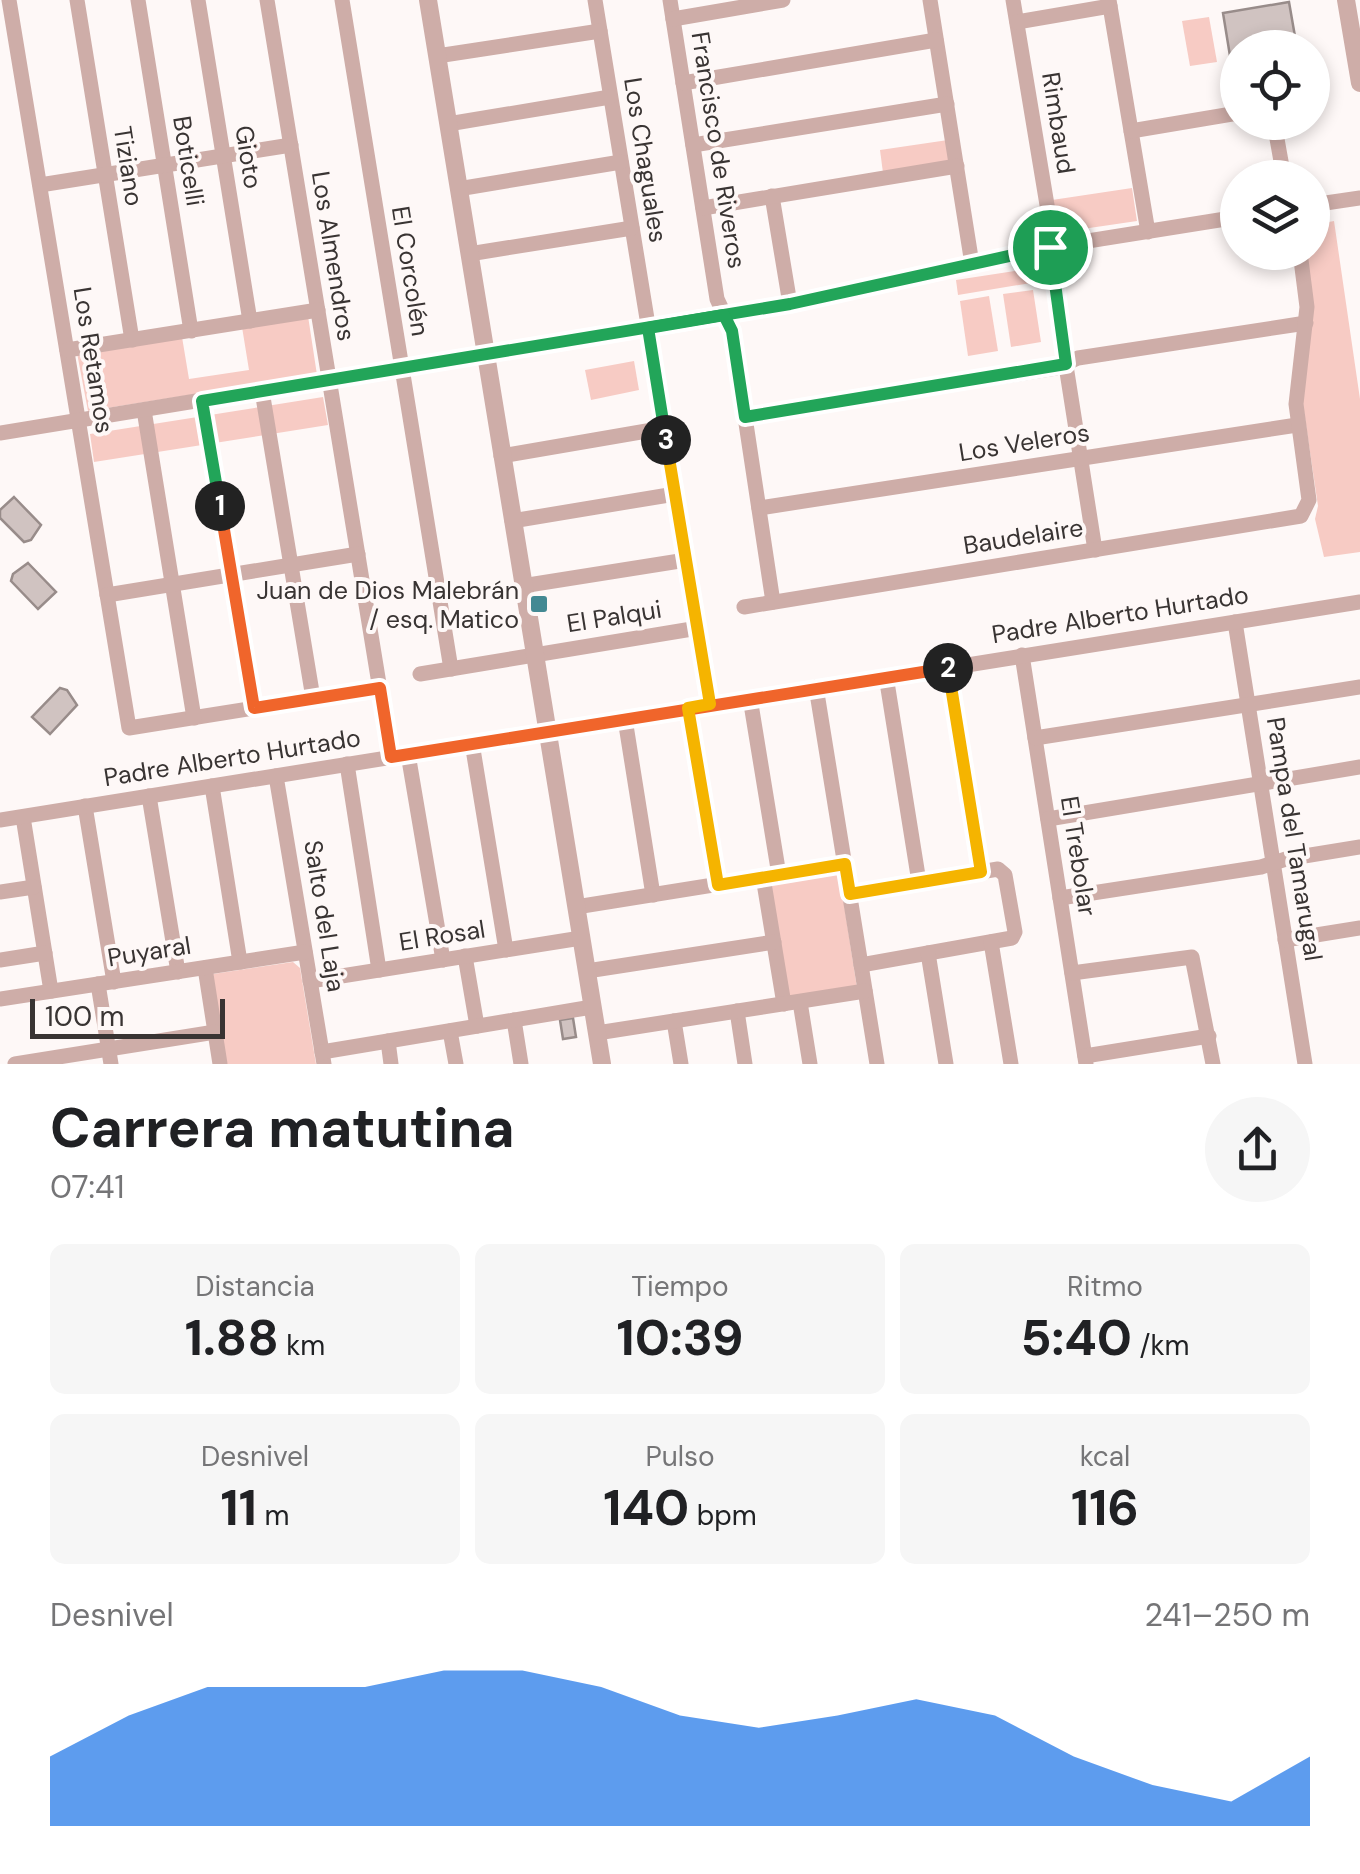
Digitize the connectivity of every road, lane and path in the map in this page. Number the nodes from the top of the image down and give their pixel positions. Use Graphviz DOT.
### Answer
graph roads {
  1 [pos="9,0"];
  2 [pos="77,0"];
  3 [pos="138,0"];
  4 [pos="198,0"];
  5 [pos="267,0"];
  6 [pos="342,0"];
  7 [pos="428,0"];
  8 [pos="595,0"];
  9 [pos="670,0"];
  10 [pos="782,0"];
  11 [pos="930,0"];
  12 [pos="1014,0"];
  13 [pos="1346,0"];
  14 [pos="1110,3"];
  15 [pos="673,19"];
  16 [pos="1017,22"];
  17 [pos="600,31"];
  18 [pos="936,40"];
  19 [pos="437,56"];
  20 [pos="1360,76"];
  21 [pos="683,83"];
  22 [pos="610,97"];
  23 [pos="947,104"];
  24 [pos="1220,116"];
  25 [pos="448,124"];
  26 [pos="1131,131"];
  27 [pos="291,145"];
  28 [pos="693,146"];
  29 [pos="223,156"];
  30 [pos="621,162"];
  31 [pos="164,165"];
  32 [pos="956,166"];
  33 [pos="105,174"];
  34 [pos="40,185"];
  35 [pos="458,188"];
  36 [pos="772,196"];
  37 [pos="1360,198"];
  38 [pos="1330,203"];
  39 [pos="702,208"];
  40 [pos="1220,220"];
  41 [pos="632,228"];
  42 [pos="1148,232"];
  43 [pos="1050,247"];
  44 [pos="469,254"];
  45 [pos="972,264"];
  46 [pos="1303,270"];
  47 [pos="790,304"];
  48 [pos="318,310"];
  49 [pos="724,315"];
  50 [pos="250,321"];
  51 [pos="1306,323"];
  52 [pos="648,328"];
  53 [pos="191,331"];
  54 [pos="132,340"];
  55 [pos="67,350"];
  56 [pos="485,354"];
  57 [pos="1066,364"];
  58 [pos="402,368"];
  59 [pos="329,380"];
  60 [pos="262,391"];
  61 [pos="202,401"];
  62 [pos="144,410"];
  63 [pos="745,417"];
  64 [pos="78,421"];
  65 [pos="1298,424"];
  66 [pos="664,428"];
  67 [pos="0,433"];
  68 [pos="501,456"];
  69 [pos="1080,458"];
  70 [pos="675,494"];
  71 [pos="759,508"];
  72 [pos="512,521"];
  73 [pos="1095,550"];
  74 [pos="358,554"];
  75 [pos="686,560"];
  76 [pos="291,565"];
  77 [pos="231,575"];
  78 [pos="172,584"];
  79 [pos="522,586"];
  80 [pos="107,595"];
  81 [pos="774,602"];
  82 [pos="1360,602"];
  83 [pos="744,606"];
  84 [pos="1235,622"];
  85 [pos="698,628"];
  86 [pos="534,655"];
  87 [pos="1022,655"];
  88 [pos="948,666"];
  89 [pos="450,669"];
  90 [pos="420,674"];
  91 [pos="886,676"];
  92 [pos="816,687"];
  93 [pos="1360,687"];
  94 [pos="380,688"];
  95 [pos="313,698"];
  96 [pos="750,698"];
  97 [pos="710,704"];
  98 [pos="1248,704"];
  99 [pos="254,708"];
  100 [pos="688,708"];
  101 [pos="194,718"];
  102 [pos="625,718"];
  103 [pos="546,732"];
  104 [pos="1035,738"];
  105 [pos="472,744"];
  106 [pos="408,754"];
  107 [pos="391,757"];
  108 [pos="346,764"];
  109 [pos="1360,767"];
  110 [pos="276,776"];
  111 [pos="212,786"];
  112 [pos="1261,786"];
  113 [pos="148,796"];
  114 [pos="86,806"];
  115 [pos="23,817"];
  116 [pos="1048,819"];
  117 [pos="0,820"];
  118 [pos="1360,847"];
  119 [pos="1273,863"];
  120 [pos="845,864"];
  121 [pos="981,872"];
  122 [pos="771,876"];
  123 [pos="918,882"];
  124 [pos="718,885"];
  125 [pos="34,887"];
  126 [pos="0,892"];
  127 [pos="850,894"];
  128 [pos="653,895"];
  129 [pos="1060,898"];
  130 [pos="576,908"];
  131 [pos="1360,928"];
  132 [pos="581,938"];
  133 [pos="1285,940"];
  134 [pos="774,942"];
  135 [pos="991,942"];
  136 [pos="506,950"];
  137 [pos="45,952"];
  138 [pos="305,952"];
  139 [pos="928,953"];
  140 [pos="465,956"];
  141 [pos="0,960"];
  142 [pos="443,960"];
  143 [pos="240,962"];
  144 [pos="861,965"];
  145 [pos="204,968"];
  146 [pos="379,970"];
  147 [pos="587,971"];
  148 [pos="178,972"];
  149 [pos="1072,973"];
  150 [pos="310,982"];
  151 [pos="106,983"];
  152 [pos="51,991"];
  153 [pos="865,991"];
  154 [pos="0,999"];
  155 [pos="792,1003"];
  156 [pos="592,1007"];
  157 [pos="737,1012"];
  158 [pos="514,1020"];
  159 [pos="674,1021"];
  160 [pos="477,1026"];
  161 [pos="450,1030"];
  162 [pos="215,1032"];
  163 [pos="597,1034"];
  164 [pos="1208,1036"];
  165 [pos="388,1041"];
  166 [pos="110,1056"];
  167 [pos="322,1058"];
  168 [pos="1085,1060"];
  169 [pos="15,1064"];
  170 [pos="220,1064"];
  171 [pos="392,1064"];
  172 [pos="456,1064"];
  173 [pos="521,1064"];
  174 [pos="602,1064"];
  175 [pos="680,1064"];
  176 [pos="746,1064"];
  177 [pos="810,1064"];
  178 [pos="877,1064"];
  179 [pos="946,1064"];
  180 [pos="1011,1064"];
  181 [pos="1213,1064"];
  182 [pos="1304,1064"];
  1 -- 34 [label="street, Los Retamos"];
  2 -- 33 [label="street, Tiziano"];
  3 -- 31 [label="street, Boticelli"];
  4 -- 29 [label="street, Gioto"];
  5 -- 27 [label="street, Los Almendros"];
  6 -- 58 [label="street, El Corcolén"];
  7 -- 19 [label="street"];
  8 -- 17 [label="street, Los Chaguales"];
  9 -- 15 [label="street, Francisco de Riveros"];
  10 -- 15 [label="street"];
  11 -- 18 [label="street"];
  12 -- 16 [label="street, Rimbaud"];
  13 -- 20 [label="street"];
  14 -- 16 [label="street"];
  14 -- 26 [label="street"];
  15 -- 21 [label="street, Francisco de Riveros"];
  16 -- 43 [label="street, Rimbaud"];
  17 -- 19 [label="street"];
  17 -- 22 [label="street, Los Chaguales"];
  18 -- 21 [label="street"];
  18 -- 23 [label="street"];
  19 -- 25 [label="street"];
  21 -- 28 [label="street, Francisco de Riveros"];
  22 -- 25 [label="street"];
  22 -- 30 [label="street, Los Chaguales"];
  23 -- 28 [label="street"];
  23 -- 32 [label="street"];
  24 -- 26 [label="street"];
  25 -- 35 [label="street"];
  26 -- 42 [label="street"];
  27 -- 29 [label="street"];
  27 -- 48 [label="street, Los Almendros"];
  28 -- 39 [label="street, Francisco de Riveros"];
  29 -- 31 [label="street"];
  29 -- 50 [label="street, Gioto"];
  30 -- 35 [label="street"];
  30 -- 41 [label="street, Los Chaguales"];
  31 -- 33 [label="street"];
  31 -- 53 [label="street, Boticelli"];
  32 -- 36 [label="street"];
  32 -- 45 [label="street"];
  33 -- 34 [label="street"];
  33 -- 54 [label="street, Tiziano"];
  34 -- 55 [label="street, Los Retamos"];
  35 -- 44 [label="street"];
  36 -- 39 [label="street"];
  36 -- 47 [label="street"];
  37 -- 38 [label="street"];
  39 -- 49 [label="street, Francisco de Riveros"];
  40 -- 42 [label="street"];
  41 -- 44 [label="street"];
  41 -- 52 [label="street, Los Chaguales"];
  42 -- 43 [label="street"];
  43 -- 45 [label="street"];
  43 -- 57 [label="street, Rimbaud"];
  44 -- 56 [label="street"];
  45 -- 47 [label="street"];
  46 -- 51 [label="street"];
  47 -- 49 [label="street"];
  48 -- 50 [label="street"];
  48 -- 59 [label="street, Los Almendros"];
  49 -- 52 [label="street"];
  49 -- 63 [label="street, Francisco de Riveros"];
  50 -- 53 [label="street"];
  51 -- 57 [label="street"];
  51 -- 65 [label="street"];
  52 -- 56 [label="street"];
  52 -- 66 [label="street, Los Chaguales"];
  53 -- 54 [label="street"];
  54 -- 55 [label="street"];
  55 -- 64 [label="street, Los Retamos"];
  56 -- 58 [label="street"];
  56 -- 68 [label="street"];
  57 -- 63 [label="street"];
  57 -- 69 [label="street, Rimbaud"];
  58 -- 59 [label="street"];
  58 -- 89 [label="street, El Corcolén"];
  59 -- 60 [label="street"];
  59 -- 74 [label="street, Los Almendros"];
  60 -- 61 [label="street"];
  60 -- 76 [label="street"];
  61 -- 62 [label="street"];
  61 -- 77 [label="street"];
  62 -- 64 [label="street"];
  62 -- 78 [label="street"];
  63 -- 71 [label="street, Francisco de Riveros"];
  64 -- 67 [label="street"];
  64 -- 80 [label="street, Los Retamos"];
  65 -- 69 [label="street, Los Veleros"];
  65 -- 73 [label="street, Baudelaire"];
  66 -- 68 [label="street"];
  66 -- 70 [label="street, Los Chaguales"];
  68 -- 72 [label="street"];
  69 -- 71 [label="street, Los Veleros"];
  69 -- 73 [label="street, Rimbaud"];
  70 -- 72 [label="street"];
  70 -- 75 [label="street, Los Chaguales"];
  71 -- 81 [label="street, Francisco de Riveros"];
  72 -- 79 [label="street"];
  73 -- 81 [label="street, Baudelaire"];
  74 -- 76 [label="street"];
  74 -- 94 [label="street, Los Almendros"];
  75 -- 79 [label="street"];
  75 -- 85 [label="street, Los Chaguales"];
  76 -- 77 [label="street"];
  76 -- 95 [label="street"];
  77 -- 78 [label="street"];
  77 -- 99 [label="street"];
  78 -- 80 [label="street"];
  78 -- 101 [label="street"];
  79 -- 86 [label="street"];
  80 -- 101 [label="street, Los Retamos"];
  81 -- 83 [label="street, Baudelaire"];
  82 -- 84 [label="street, Padre Alberto Hurtado"];
  84 -- 87 [label="street, Padre Alberto Hurtado"];
  84 -- 98 [label="street, Pampa del Tamarugal"];
  85 -- 86 [label="street, El Palqui"];
  85 -- 97 [label="street, Los Chaguales"];
  86 -- 89 [label="street, El Palqui"];
  86 -- 103 [label="street"];
  87 -- 88 [label="street, Padre Alberto Hurtado"];
  87 -- 104 [label="street, El Trebolar"];
  88 -- 91 [label="street, Padre Alberto Hurtado"];
  88 -- 121 [label="street"];
  89 -- 90 [label="street, El Palqui"];
  91 -- 92 [label="street, Padre Alberto Hurtado"];
  91 -- 123 [label="street"];
  92 -- 96 [label="street, Padre Alberto Hurtado"];
  92 -- 120 [label="street"];
  93 -- 98 [label="street"];
  94 -- 95 [label="street"];
  94 -- 107 [label="street, Los Almendros"];
  95 -- 99 [label="street"];
  96 -- 97 [label="street, Padre Alberto Hurtado"];
  96 -- 122 [label="street"];
  97 -- 100 [label="street, Padre Alberto Hurtado"];
  98 -- 104 [label="street"];
  98 -- 112 [label="street, Pampa del Tamarugal"];
  99 -- 101 [label="street"];
  100 -- 102 [label="street, Padre Alberto Hurtado"];
  100 -- 124 [label="street"];
  102 -- 103 [label="street, Padre Alberto Hurtado"];
  102 -- 128 [label="street"];
  103 -- 105 [label="street, Padre Alberto Hurtado"];
  103 -- 130 [label="street"];
  104 -- 116 [label="street, El Trebolar"];
  105 -- 106 [label="street, Padre Alberto Hurtado"];
  105 -- 136 [label="street"];
  106 -- 107 [label="street, Padre Alberto Hurtado"];
  106 -- 142 [label="street"];
  107 -- 108 [label="street, Padre Alberto Hurtado"];
  108 -- 110 [label="street, Padre Alberto Hurtado"];
  108 -- 146 [label="street"];
  109 -- 112 [label="street"];
  110 -- 111 [label="street, Padre Alberto Hurtado"];
  110 -- 138 [label="street, Salto del Laja"];
  111 -- 113 [label="street, Padre Alberto Hurtado"];
  111 -- 143 [label="street"];
  112 -- 116 [label="street"];
  112 -- 119 [label="street, Pampa del Tamarugal"];
  113 -- 114 [label="street, Padre Alberto Hurtado"];
  113 -- 148 [label="street"];
  114 -- 115 [label="street, Padre Alberto Hurtado"];
  114 -- 151 [label="street"];
  115 -- 117 [label="street, Padre Alberto Hurtado"];
  115 -- 125 [label="street"];
  116 -- 129 [label="street, El Trebolar"];
  118 -- 119 [label="street"];
  119 -- 129 [label="street"];
  119 -- 133 [label="street, Pampa del Tamarugal"];
  120 -- 122 [label="street"];
  120 -- 127 [label="street"];
  121 -- 123 [label="street"];
  121 -- 135 [label="street"];
  122 -- 124 [label="street"];
  122 -- 134 [label="street"];
  123 -- 127 [label="street"];
  124 -- 128 [label="street"];
  125 -- 126 [label="street"];
  125 -- 137 [label="street"];
  127 -- 144 [label="street"];
  128 -- 130 [label="street"];
  129 -- 149 [label="street, El Trebolar"];
  130 -- 132 [label="street"];
  131 -- 133 [label="street"];
  132 -- 136 [label="street, El Rosal"];
  132 -- 147 [label="street"];
  133 -- 182 [label="street, Pampa del Tamarugal"];
  134 -- 147 [label="street"];
  134 -- 155 [label="street"];
  135 -- 139 [label="street"];
  135 -- 180 [label="street"];
  136 -- 140 [label="street, El Rosal"];
  137 -- 141 [label="street"];
  137 -- 152 [label="street"];
  138 -- 143 [label="street, Puyaral"];
  138 -- 150 [label="street, Salto del Laja"];
  139 -- 144 [label="street"];
  139 -- 179 [label="street"];
  140 -- 142 [label="street, El Rosal"];
  140 -- 160 [label="street"];
  142 -- 146 [label="street, El Rosal"];
  143 -- 145 [label="street, Puyaral"];
  144 -- 153 [label="street"];
  145 -- 148 [label="street, Puyaral"];
  145 -- 162 [label="street"];
  146 -- 150 [label="street, El Rosal"];
  147 -- 156 [label="street"];
  148 -- 151 [label="street, Puyaral"];
  149 -- 164 [label="street"];
  149 -- 168 [label="street, El Trebolar"];
  150 -- 167 [label="street, Salto del Laja"];
  151 -- 152 [label="street, Puyaral"];
  151 -- 166 [label="street"];
  152 -- 154 [label="street, Puyaral"];
  153 -- 155 [label="street"];
  153 -- 178 [label="street"];
  155 -- 157 [label="street"];
  155 -- 177 [label="street"];
  156 -- 158 [label="street"];
  156 -- 163 [label="street"];
  157 -- 159 [label="street"];
  157 -- 176 [label="street"];
  158 -- 160 [label="street"];
  158 -- 173 [label="street"];
  159 -- 163 [label="street"];
  159 -- 175 [label="street"];
  160 -- 161 [label="street"];
  161 -- 165 [label="street"];
  161 -- 172 [label="street"];
  162 -- 166 [label="street"];
  162 -- 170 [label="street"];
  163 -- 174 [label="street"];
  164 -- 168 [label="street"];
  164 -- 181 [label="street"];
  165 -- 167 [label="street"];
  165 -- 171 [label="street"];
  166 -- 169 [label="street"];
}
